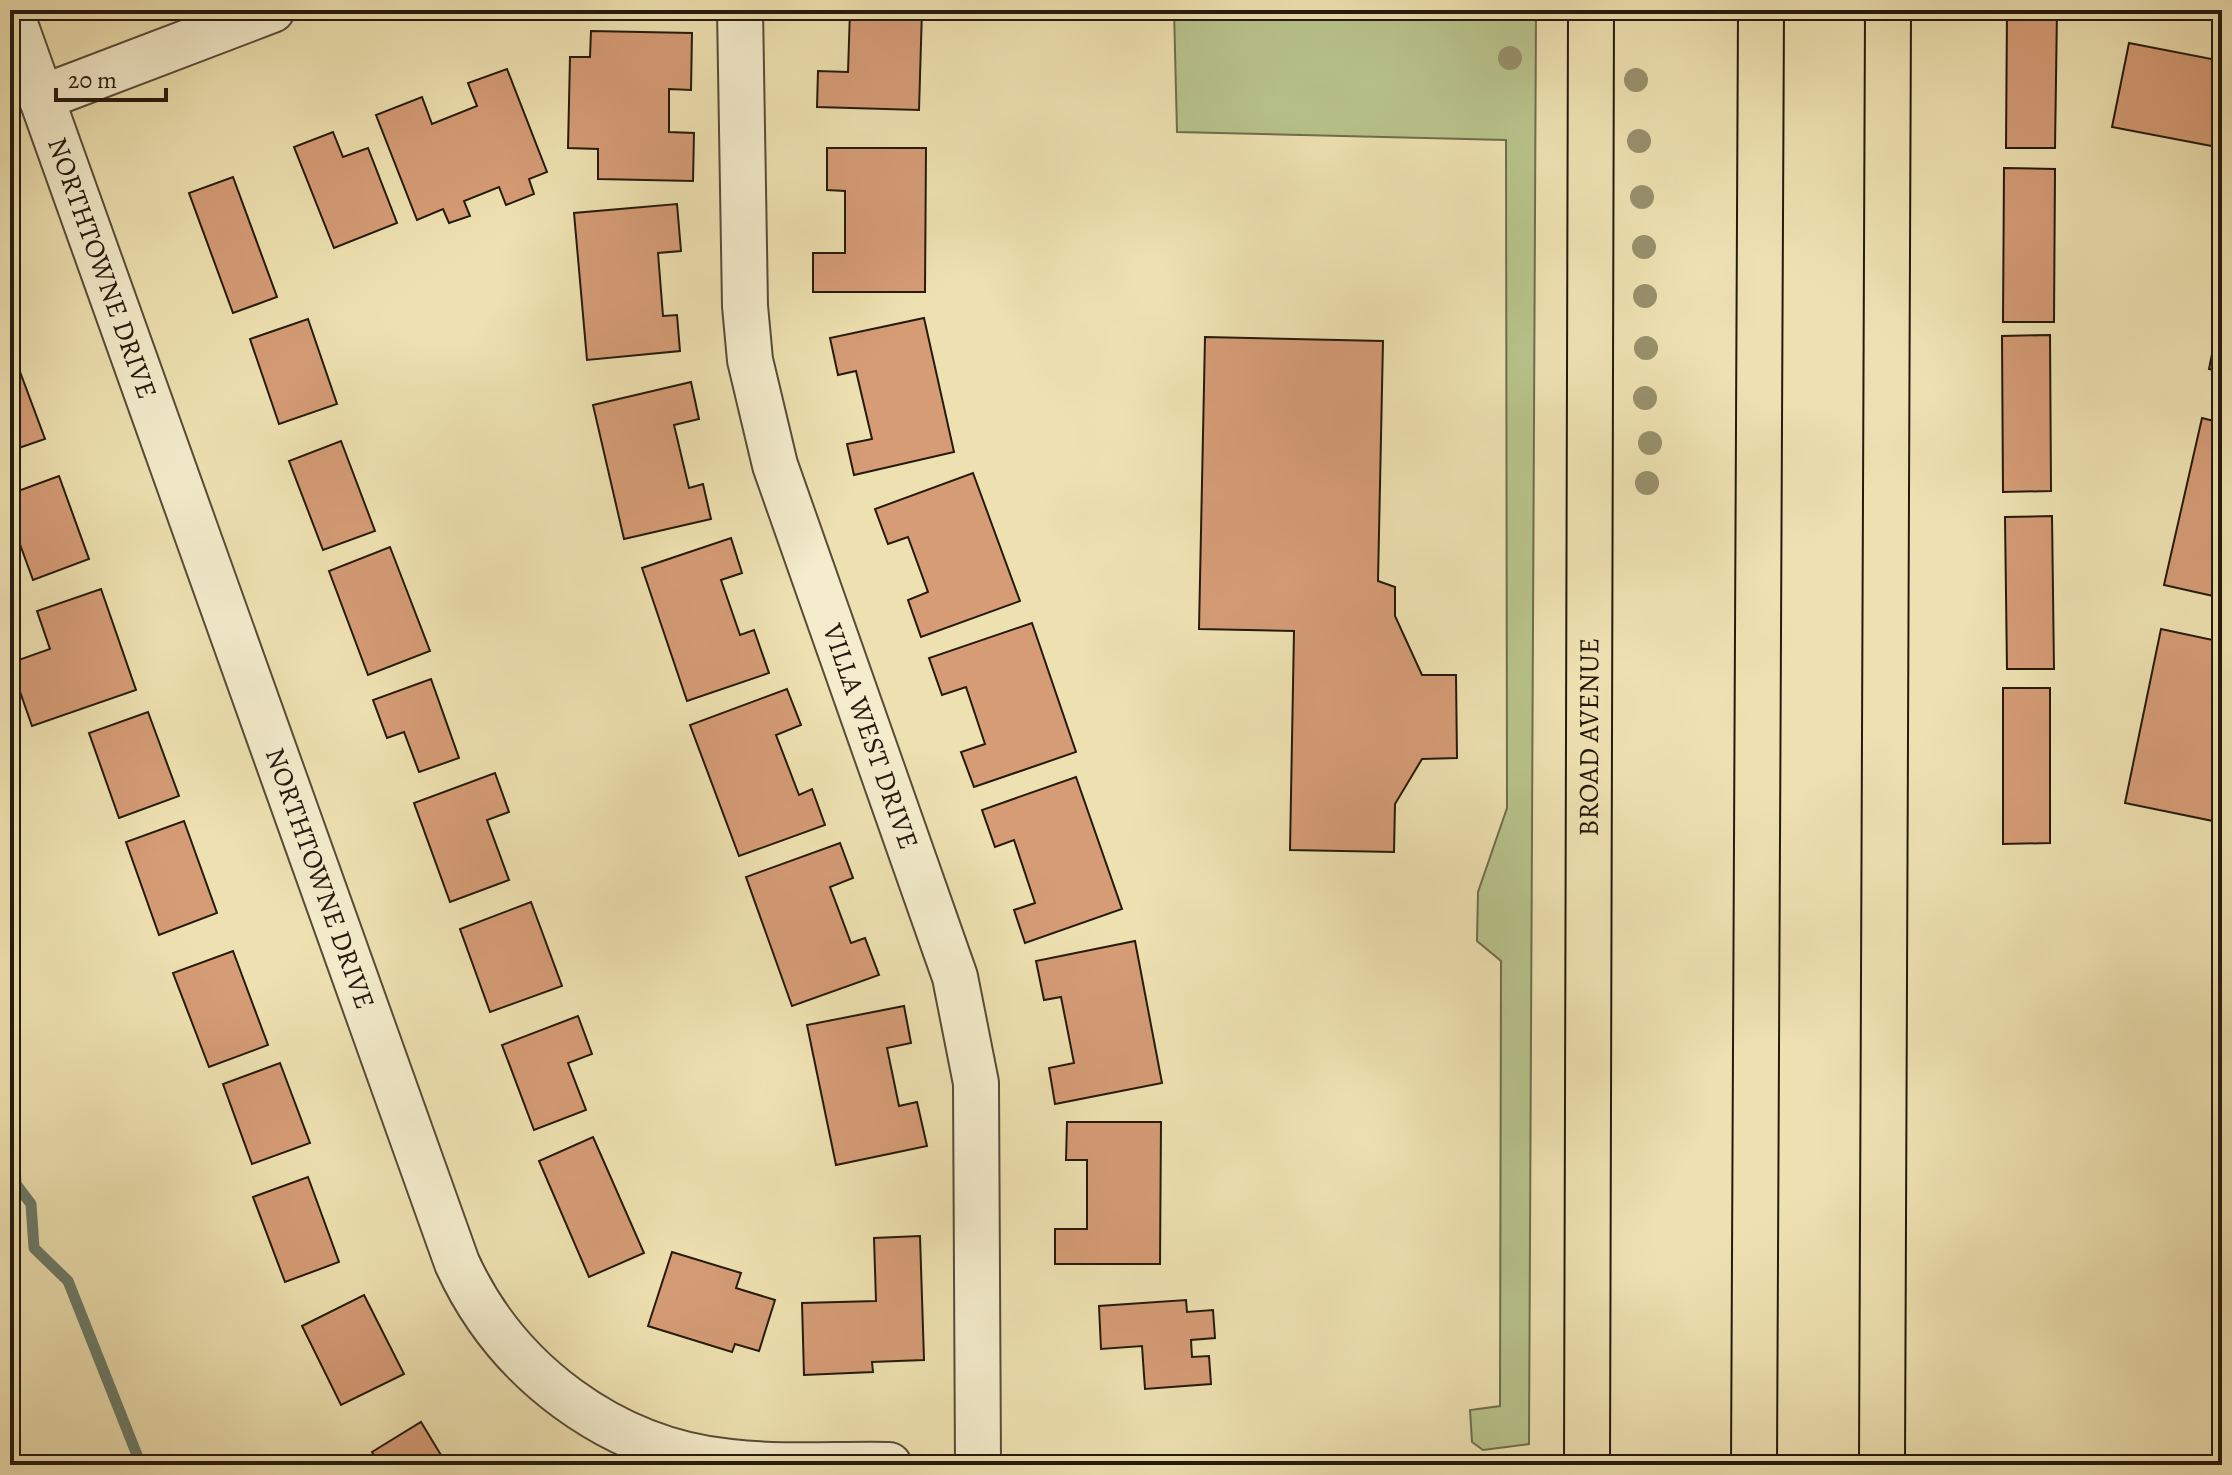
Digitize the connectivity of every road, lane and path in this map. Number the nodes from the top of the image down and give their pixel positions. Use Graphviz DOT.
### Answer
graph roads {
  1 [pos="10,10"];
  2 [pos="272,10"];
  3 [pos="740,10"];
  4 [pos="1591,10"];
  5 [pos="1761,10"];
  6 [pos="1888,10"];
  7 [pos="41,98"];
  8 [pos="889,1465"];
  9 [pos="978,1465"];
  10 [pos="1587,1465"];
  11 [pos="1754,1465"];
  12 [pos="1882,1465"];
  1 -- 7 [label="street, NORTHTOWNE DRIVE"];
  2 -- 7 [label="street"];
  3 -- 9 [label="street, VILLA WEST DRIVE"];
  4 -- 10 [label="main road, BROAD AVENUE"];
  5 -- 11 [label="main road"];
  6 -- 12 [label="main road"];
  7 -- 8 [label="street, NORTHTOWNE DRIVE"];
}
